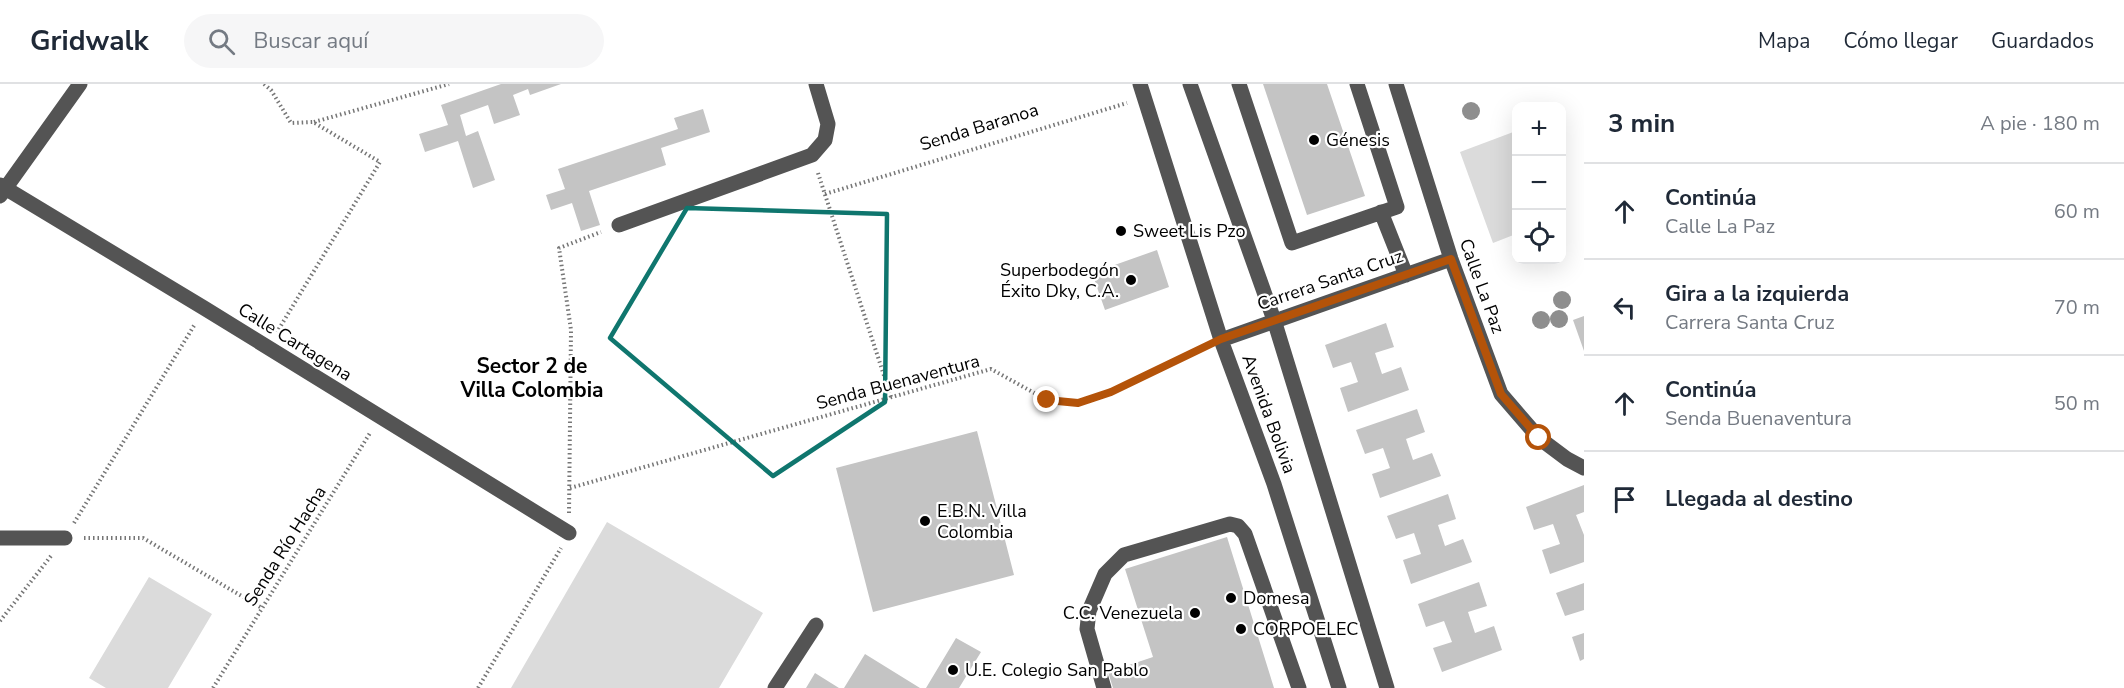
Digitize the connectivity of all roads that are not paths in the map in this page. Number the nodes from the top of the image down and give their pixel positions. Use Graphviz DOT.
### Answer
graph roads {
  1 [pos="80,84"];
  2 [pos="816,84"];
  3 [pos="1190,84"];
  4 [pos="1239,84"];
  5 [pos="1357,84"];
  6 [pos="1396,84"];
  7 [pos="1143,91"];
  8 [pos="2,190"];
  9 [pos="1381,212"];
  10 [pos="619,225"];
  11 [pos="1451,259"];
  12 [pos="1406,275"];
  13 [pos="1274,320"];
  14 [pos="1221,339"];
  15 [pos="1584,468"];
  16 [pos="569,533"];
  17 [pos="0,538"];
  18 [pos="65,538"];
  19 [pos="816,625"];
  20 [pos="775,688"];
  21 [pos="1104,688"];
  22 [pos="1299,688"];
  23 [pos="1339,688"];
  24 [pos="1387,688"];
  1 -- 8 [label="street"];
  2 -- 10 [label="street"];
  3 -- 13 [label="street, Avenida Bolivia"];
  4 -- 9 [label="street"];
  5 -- 9 [label="street"];
  6 -- 11 [label="street, Calle La Paz"];
  7 -- 14 [label="street, Avenida Bolivia"];
  8 -- 16 [label="street, Calle Cartagena"];
  9 -- 12 [label="street"];
  11 -- 12 [label="street, Carrera Santa Cruz"];
  11 -- 15 [label="street, Calle La Paz"];
  12 -- 13 [label="street, Carrera Santa Cruz"];
  13 -- 14 [label="street, Carrera Santa Cruz"];
  13 -- 24 [label="street, Avenida Bolivia"];
  14 -- 23 [label="street, Avenida Bolivia"];
  17 -- 18 [label="street"];
  19 -- 20 [label="street"];
  21 -- 22 [label="street"];
}
